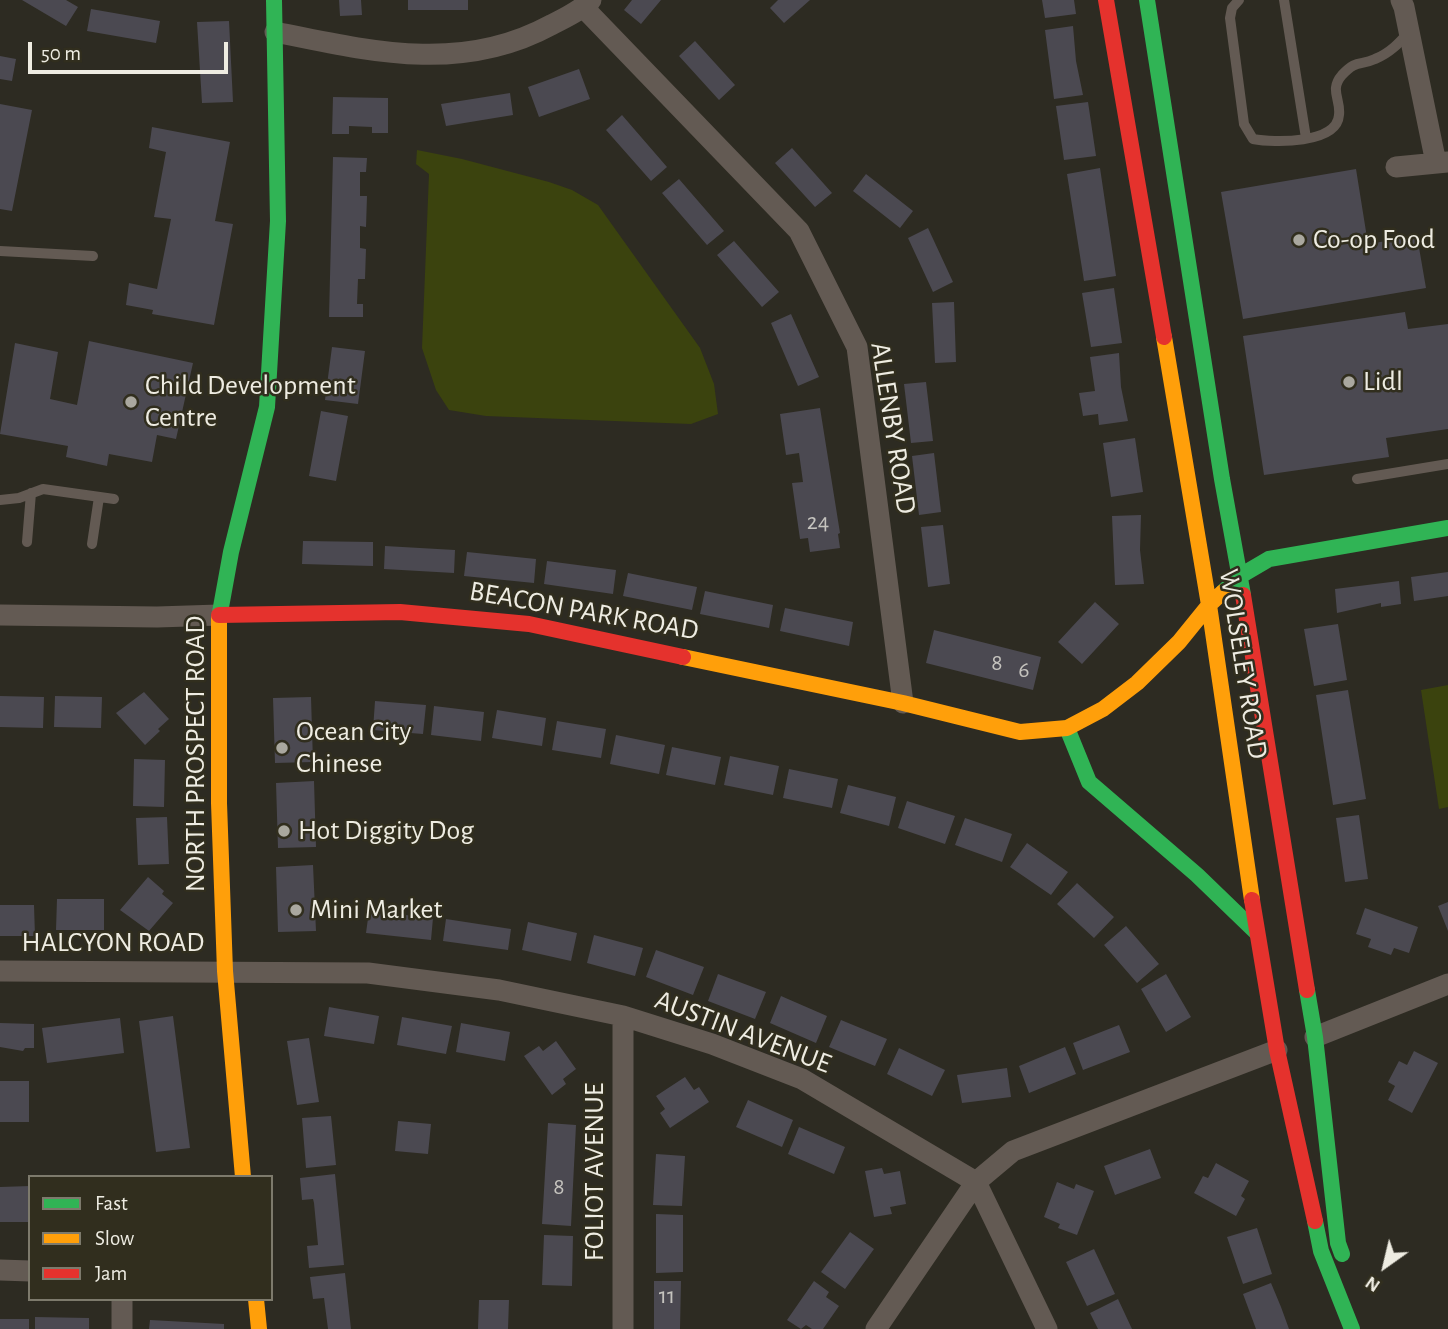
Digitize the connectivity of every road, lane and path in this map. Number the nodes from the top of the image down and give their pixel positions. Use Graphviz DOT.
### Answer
graph roads {
  1 [pos="274,0"];
  2 [pos="1105,0"];
  3 [pos="1147,0"];
  4 [pos="1239,0"];
  5 [pos="1284,0"];
  6 [pos="1401,0"];
  7 [pos="588,4"];
  8 [pos="275,32"];
  9 [pos="1409,32"];
  10 [pos="1306,138"];
  11 [pos="1442,162"];
  12 [pos="1396,167"];
  13 [pos="0,251"];
  14 [pos="93,256"];
  15 [pos="1448,464"];
  16 [pos="1357,479"];
  17 [pos="31,494"];
  18 [pos="99,497"];
  19 [pos="114,499"];
  20 [pos="0,500"];
  21 [pos="1448,528"];
  22 [pos="27,542"];
  23 [pos="92,544"];
  24 [pos="1240,576"];
  25 [pos="1209,605"];
  26 [pos="0,615"];
  27 [pos="219,615"];
  28 [pos="903,703"];
  29 [pos="1067,729"];
  30 [pos="1256,932"];
  31 [pos="0,971"];
  32 [pos="225,971"];
  33 [pos="1448,984"];
  34 [pos="624,1016"];
  35 [pos="1315,1037"];
  36 [pos="1277,1050"];
  37 [pos="243,1175"];
  38 [pos="976,1182"];
  39 [pos="1347,1268"];
  40 [pos="0,1270"];
  41 [pos="28,1271"];
  42 [pos="122,1301"];
  43 [pos="256,1301"];
  44 [pos="122,1329"];
  45 [pos="259,1329"];
  46 [pos="623,1329"];
  47 [pos="876,1329"];
  48 [pos="1046,1329"];
  49 [pos="1352,1329"];
  1 -- 8 [label="street, NORTH PROSPECT ROAD"];
  2 -- 25 [label="street, WOLSELEY ROAD"];
  3 -- 24 [label="street, WOLSELEY ROAD"];
  4 -- 10 [label="lane"];
  5 -- 10 [label="lane"];
  6 -- 9 [label="street"];
  7 -- 8 [label="street"];
  7 -- 28 [label="street, ALLENBY ROAD"];
  8 -- 27 [label="street, NORTH PROSPECT ROAD"];
  9 -- 10 [label="lane"];
  9 -- 11 [label="street"];
  11 -- 12 [label="street"];
  13 -- 14 [label="lane"];
  15 -- 16 [label="lane"];
  17 -- 18 [label="lane"];
  17 -- 20 [label="lane"];
  17 -- 22 [label="lane"];
  18 -- 19 [label="lane"];
  18 -- 23 [label="lane"];
  21 -- 24 [label="street, BEACON PARK ROAD"];
  24 -- 25 [label="street, BEACON PARK ROAD"];
  24 -- 35 [label="street, WOLSELEY ROAD"];
  25 -- 29 [label="street, BEACON PARK ROAD"];
  25 -- 30 [label="street, WOLSELEY ROAD"];
  26 -- 27 [label="street, BEACON PARK ROAD"];
  27 -- 28 [label="street, BEACON PARK ROAD"];
  27 -- 32 [label="street, NORTH PROSPECT ROAD"];
  28 -- 29 [label="street, BEACON PARK ROAD"];
  29 -- 30 [label="street"];
  30 -- 36 [label="street, WOLSELEY ROAD"];
  31 -- 32 [label="street, HALCYON ROAD"];
  32 -- 34 [label="street, AUSTIN AVENUE"];
  32 -- 37 [label="street, NORTH PROSPECT ROAD"];
  33 -- 35 [label="street"];
  34 -- 38 [label="street, AUSTIN AVENUE"];
  34 -- 46 [label="street, FOLIOT AVENUE"];
  35 -- 39 [label="street, WOLSELEY ROAD"];
  36 -- 38 [label="street"];
  36 -- 49 [label="street, WOLSELEY ROAD"];
  38 -- 47 [label="street"];
  38 -- 48 [label="street"];
  40 -- 41 [label="street"];
  42 -- 44 [label="street"];
  43 -- 45 [label="street"];
}
